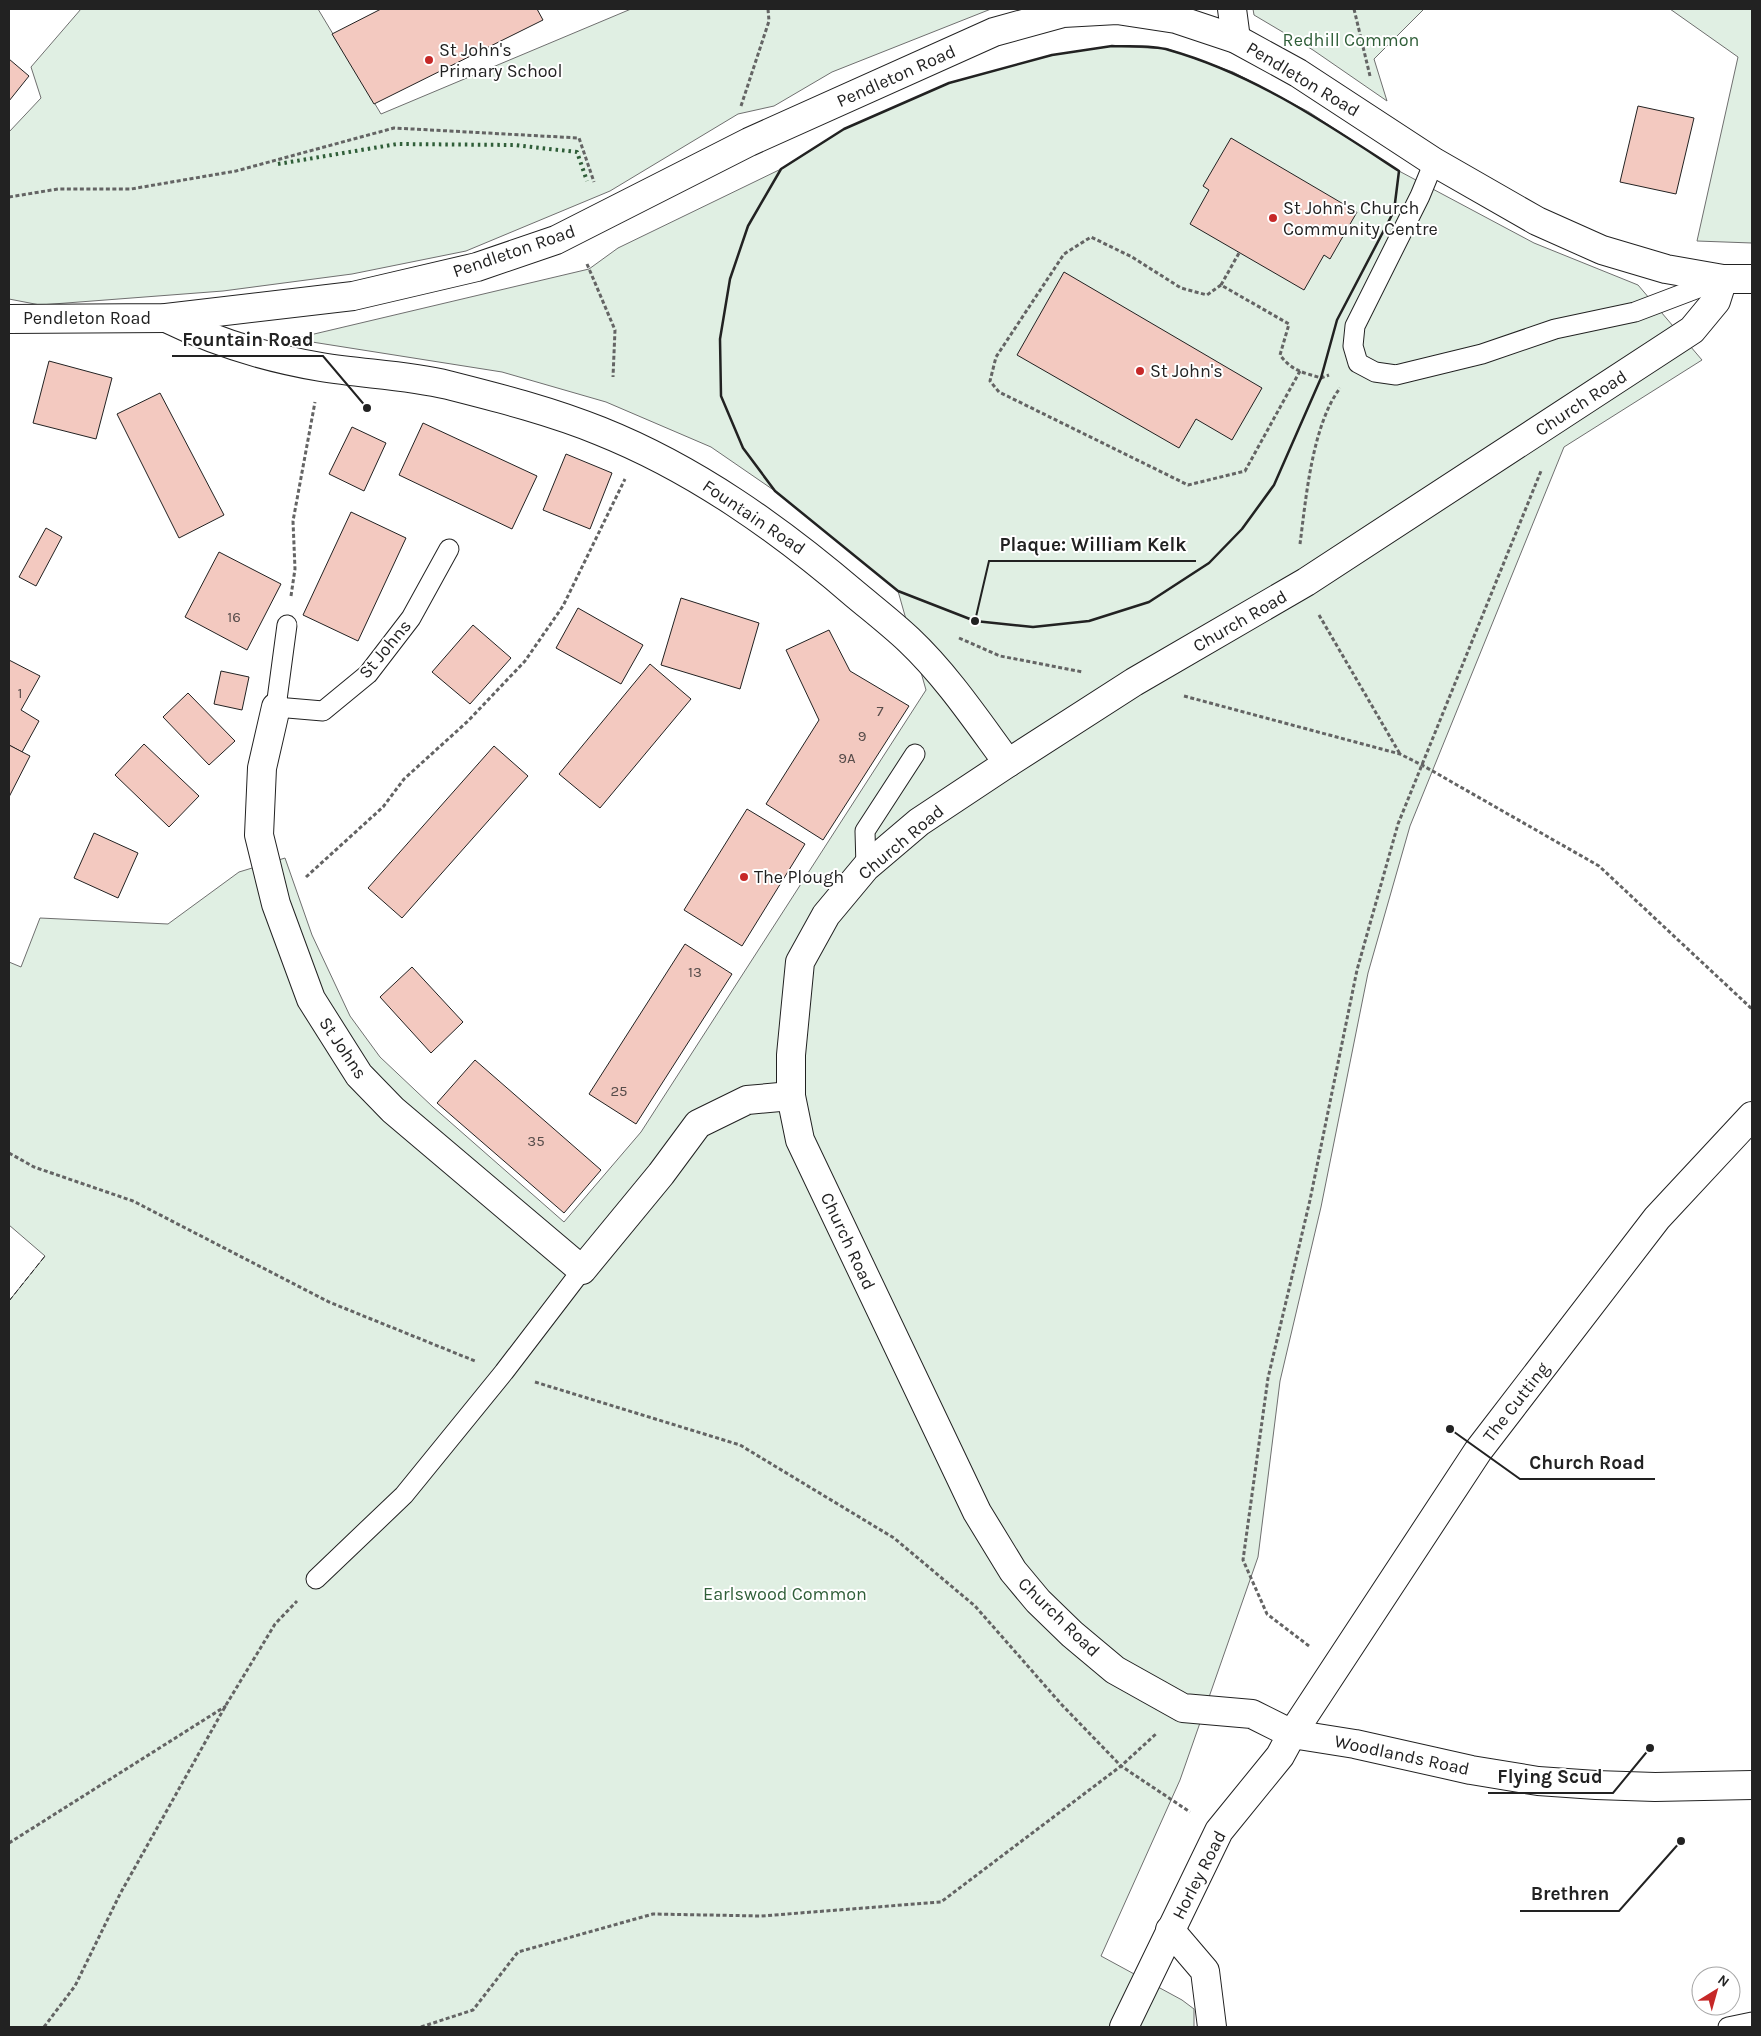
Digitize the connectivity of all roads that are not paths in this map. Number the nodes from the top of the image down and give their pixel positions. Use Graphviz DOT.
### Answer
graph roads {
  1 [pos="1232,9"];
  2 [pos="1236,39"];
  3 [pos="1434,162"];
  4 [pos="1723,279"];
  5 [pos="1752,279"];
  6 [pos="166,318"];
  7 [pos="9,319"];
  8 [pos="449,549"];
  9 [pos="287,625"];
  10 [pos="276,707"];
  11 [pos="915,754"];
  12 [pos="1008,763"];
  13 [pos="866,867"];
  14 [pos="791,1096"];
  15 [pos="1752,1116"];
  16 [pos="582,1270"];
  17 [pos="316,1579"];
  18 [pos="1292,1734"];
  19 [pos="1752,1785"];
  20 [pos="1170,1930"];
  21 [pos="1752,2022"];
  22 [pos="1124,2027"];
  23 [pos="1212,2027"];
  24 [pos="1728,2027"];
  1 -- 2 [label="street"];
  2 -- 3 [label="street, Pendleton Road"];
  2 -- 6 [label="street, Pendleton Road"];
  3 -- 4 [label="street, Pendleton Road"];
  3 -- 4 [label="lane"];
  4 -- 5 [label="street, Pendleton Road"];
  4 -- 12 [label="street, Church Road"];
  6 -- 7 [label="street, Pendleton Road"];
  6 -- 12 [label="street, Fountain Road"];
  8 -- 10 [label="lane, St Johns"];
  9 -- 10 [label="lane"];
  10 -- 16 [label="street, St Johns"];
  11 -- 13 [label="lane"];
  12 -- 13 [label="street, Church Road"];
  13 -- 14 [label="street, Church Road"];
  14 -- 16 [label="street"];
  14 -- 18 [label="street, Church Road"];
  15 -- 18 [label="street, The Cutting"];
  16 -- 17 [label="lane"];
  18 -- 19 [label="street, Woodlands Road"];
  18 -- 20 [label="street, Horley Road"];
  20 -- 22 [label="street, Horley Road"];
  20 -- 23 [label="street"];
  21 -- 24 [label="lane"];
}
